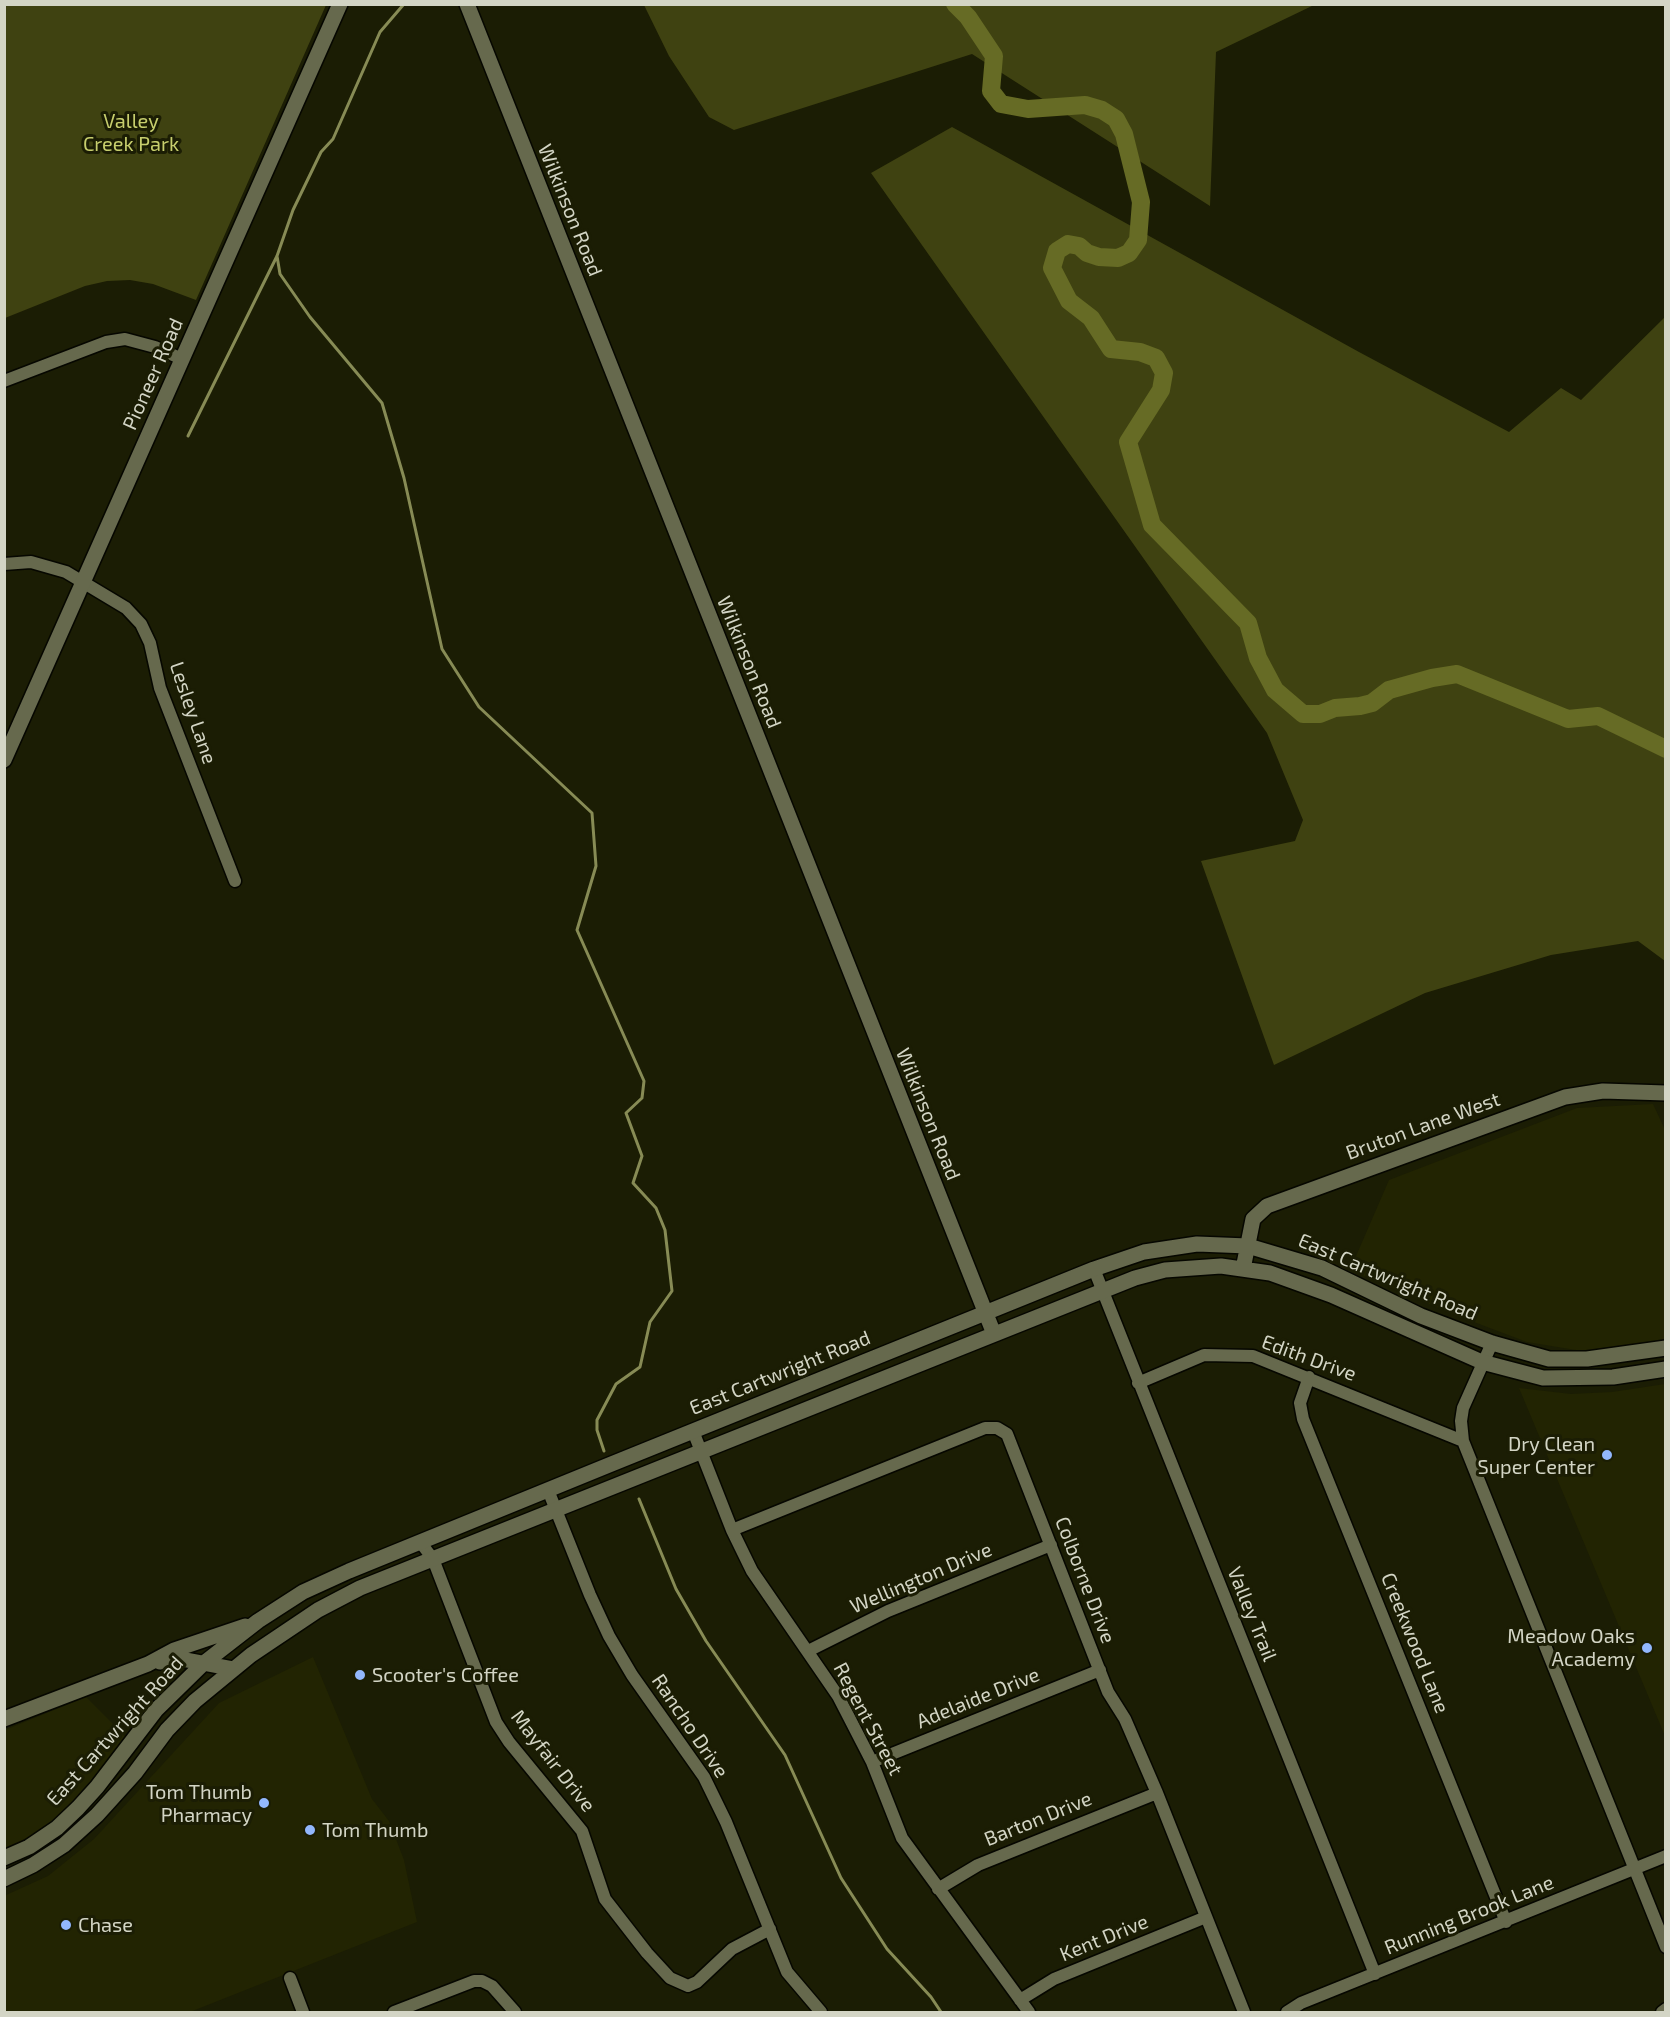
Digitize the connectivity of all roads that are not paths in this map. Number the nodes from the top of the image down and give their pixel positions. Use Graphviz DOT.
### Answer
graph roads {
  1 [pos="340,4"];
  2 [pos="467,4"];
  3 [pos="475,4"];
  4 [pos="485,51"];
  5 [pos="182,359"];
  6 [pos="4,381"];
  7 [pos="4,564"];
  8 [pos="83,583"];
  9 [pos="4,760"];
  10 [pos="236,881"];
  11 [pos="1665,1093"];
  12 [pos="1248,1246"];
  13 [pos="1094,1269"];
  14 [pos="1243,1269"];
  15 [pos="1103,1290"];
  16 [pos="985,1313"];
  17 [pos="994,1334"];
  18 [pos="1492,1343"];
  19 [pos="1665,1348"];
  20 [pos="1482,1362"];
  21 [pos="1665,1369"];
  22 [pos="1309,1377"];
  23 [pos="1138,1383"];
  24 [pos="693,1431"];
  25 [pos="1463,1441"];
  26 [pos="701,1451"];
  27 [pos="548,1490"];
  28 [pos="556,1509"];
  29 [pos="732,1530"];
  30 [pos="421,1543"];
  31 [pos="1051,1545"];
  32 [pos="433,1559"];
  33 [pos="279,1608"];
  34 [pos="258,1621"];
  35 [pos="290,1627"];
  36 [pos="808,1651"];
  37 [pos="204,1663"];
  38 [pos="148,1664"];
  39 [pos="234,1669"];
  40 [pos="1100,1670"];
  41 [pos="4,1719"];
  42 [pos="872,1762"];
  43 [pos="111,1769"];
  44 [pos="126,1782"];
  45 [pos="1157,1793"];
  46 [pos="1665,1856"];
  47 [pos="4,1858"];
  48 [pos="1635,1869"];
  49 [pos="4,1879"];
  50 [pos="938,1889"];
  51 [pos="1206,1917"];
  52 [pos="1506,1922"];
  53 [pos="770,1929"];
  54 [pos="1665,1947"];
  55 [pos="1375,1974"];
  56 [pos="290,1978"];
  57 [pos="1020,2000"];
  58 [pos="1665,2009"];
  59 [pos="303,2013"];
  60 [pos="393,2013"];
  61 [pos="515,2013"];
  62 [pos="821,2013"];
  63 [pos="1029,2013"];
  64 [pos="1244,2013"];
  65 [pos="1287,2013"];
  66 [pos="1662,2013"];
  1 -- 5 [label="main road, Pioneer Road"];
  2 -- 4 [label="main road, Wilkinson Road"];
  3 -- 4 [label="main road"];
  4 -- 16 [label="main road, Wilkinson Road"];
  5 -- 6 [label="street"];
  5 -- 8 [label="main road, Pioneer Road"];
  7 -- 8 [label="street, Lesley Lane"];
  8 -- 9 [label="main road, Pioneer Road"];
  8 -- 10 [label="street, Lesley Lane"];
  11 -- 12 [label="main road, Bruton Lane West"];
  12 -- 13 [label="main road, East Cartwright Road"];
  12 -- 14 [label="main road, Bruton Lane West"];
  12 -- 18 [label="main road, East Cartwright Road"];
  13 -- 15 [label="street, Valley Trail"];
  13 -- 16 [label="main road, East Cartwright Road"];
  14 -- 15 [label="main road, East Cartwright Road"];
  14 -- 20 [label="main road, East Cartwright Road"];
  15 -- 17 [label="main road, East Cartwright Road"];
  15 -- 23 [label="street, Valley Trail"];
  16 -- 17 [label="main road, Wilkinson Road"];
  16 -- 24 [label="main road, East Cartwright Road"];
  17 -- 26 [label="main road, East Cartwright Road"];
  18 -- 19 [label="main road, East Cartwright Road"];
  18 -- 20 [label="street"];
  20 -- 21 [label="main road, East Cartwright Road"];
  20 -- 25 [label="street"];
  22 -- 23 [label="street, Edith Drive"];
  22 -- 25 [label="street, Edith Drive"];
  22 -- 52 [label="street, Creekwood Lane"];
  23 -- 55 [label="street, Valley Trail"];
  24 -- 26 [label="street, Regent Street"];
  24 -- 27 [label="main road, East Cartwright Road"];
  25 -- 48 [label="street"];
  26 -- 28 [label="main road, East Cartwright Road"];
  26 -- 29 [label="street, Regent Street"];
  27 -- 28 [label="street, Rancho Drive"];
  27 -- 30 [label="main road, East Cartwright Road"];
  28 -- 32 [label="main road, East Cartwright Road"];
  28 -- 53 [label="street, Rancho Drive"];
  29 -- 31 [label="street, Colborne Drive"];
  29 -- 36 [label="street, Regent Street"];
  30 -- 32 [label="street, Mayfair Drive"];
  30 -- 33 [label="main road, East Cartwright Road"];
  31 -- 36 [label="street, Wellington Drive"];
  31 -- 40 [label="street, Colborne Drive"];
  32 -- 35 [label="main road, East Cartwright Road"];
  32 -- 53 [label="street, Mayfair Drive"];
  33 -- 34 [label="main road, East Cartwright Road"];
  33 -- 35 [label="main road"];
  34 -- 37 [label="main road, East Cartwright Road"];
  34 -- 38 [label="main road"];
  35 -- 39 [label="main road, East Cartwright Road"];
  36 -- 42 [label="street, Regent Street"];
  37 -- 38 [label="main road"];
  37 -- 39 [label="main road"];
  37 -- 43 [label="main road, East Cartwright Road"];
  38 -- 41 [label="main road"];
  39 -- 44 [label="main road, East Cartwright Road"];
  40 -- 42 [label="street, Adelaide Drive"];
  40 -- 45 [label="street, Colborne Drive"];
  42 -- 50 [label="street, Regent Street"];
  43 -- 44 [label="main road"];
  43 -- 47 [label="main road, East Cartwright Road"];
  44 -- 49 [label="main road, East Cartwright Road"];
  45 -- 50 [label="street, Barton Drive"];
  45 -- 51 [label="street, Colborne Drive"];
  46 -- 48 [label="street, Running Brook Lane"];
  48 -- 52 [label="street, Running Brook Lane"];
  48 -- 54 [label="street"];
  50 -- 57 [label="street, Regent Street"];
  51 -- 57 [label="street, Kent Drive"];
  51 -- 64 [label="street, Colborne Drive"];
  52 -- 55 [label="street, Running Brook Lane"];
  53 -- 62 [label="street, Rancho Drive"];
  55 -- 65 [label="street, Running Brook Lane"];
  56 -- 59 [label="street"];
  57 -- 63 [label="street, Regent Street"];
  58 -- 66 [label="street"];
  60 -- 61 [label="street"];
}
